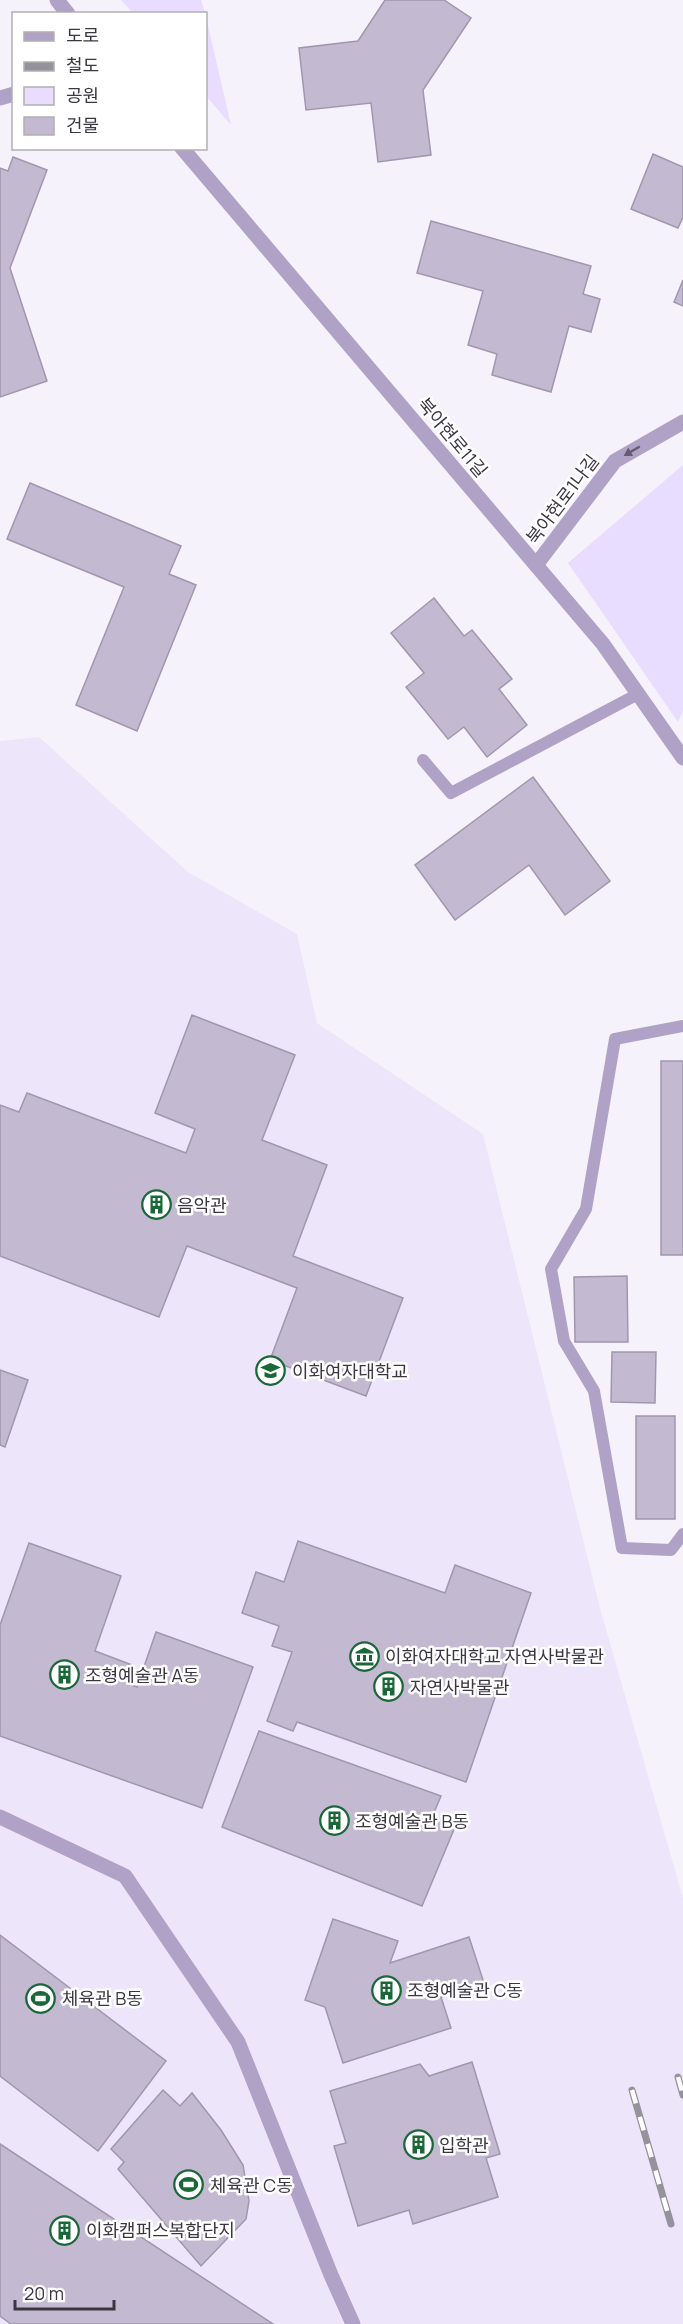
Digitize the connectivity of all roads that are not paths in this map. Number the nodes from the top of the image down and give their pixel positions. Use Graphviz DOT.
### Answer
graph roads {
  1 [pos="57,0"];
  2 [pos="66,12"];
  3 [pos="184,150"];
  4 [pos="683,422"];
  5 [pos="536,565"];
  6 [pos="638,694"];
  7 [pos="683,759"];
  8 [pos="423,760"];
  9 [pos="683,1026"];
  10 [pos="683,1534"];
  11 [pos="0,1816"];
  12 [pos="353,2324"];
  1 -- 2 [label="street"];
  3 -- 5 [label="street, 북아현로11길"];
  4 -- 5 [label="street, 북아현로1나길, one-way"];
  5 -- 6 [label="street, 북아현로11길"];
  6 -- 7 [label="street, 북아현로11길"];
  6 -- 8 [label="lane"];
  9 -- 10 [label="lane"];
  11 -- 12 [label="street"];
}
